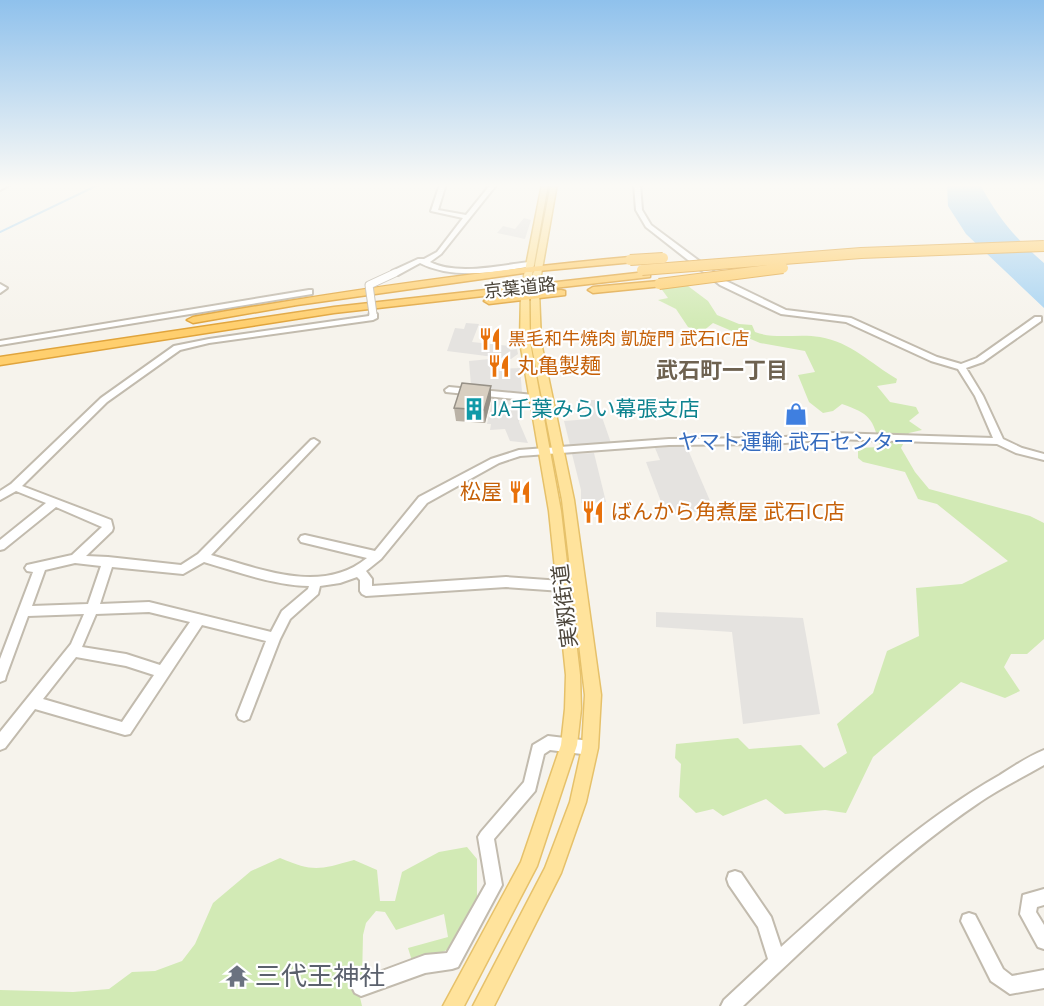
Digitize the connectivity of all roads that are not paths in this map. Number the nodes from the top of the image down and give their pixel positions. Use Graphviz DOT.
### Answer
graph roads {
  1 [pos="456,231"];
  2 [pos="538,231"];
  3 [pos="542,231"];
  4 [pos="655,231"];
  5 [pos="1044,246"];
  6 [pos="1044,251"];
  7 [pos="939,252"];
  8 [pos="427,261"];
  9 [pos="532,270"];
  10 [pos="644,273"];
  11 [pos="0,286"];
  12 [pos="0,291"];
  13 [pos="309,292"];
  14 [pos="530,295"];
  15 [pos="1038,319"];
  16 [pos="87,340"];
  17 [pos="0,342"];
  18 [pos="104,344"];
  19 [pos="0,354"];
  20 [pos="0,361"];
  21 [pos="961,367"];
  22 [pos="449,390"];
  23 [pos="534,398"];
  24 [pos="999,441"];
  25 [pos="314,442"];
  26 [pos="551,451"];
  27 [pos="1044,457"];
  28 [pos="15,487"];
  29 [pos="0,496"];
  30 [pos="55,502"];
  31 [pos="306,539"];
  32 [pos="0,546"];
  33 [pos="377,556"];
  34 [pos="202,557"];
  35 [pos="75,559"];
  36 [pos="108,561"];
  37 [pos="359,571"];
  38 [pos="315,583"];
  39 [pos="562,586"];
  40 [pos="92,609"];
  41 [pos="23,611"];
  42 [pos="199,619"];
  43 [pos="274,638"];
  44 [pos="73,651"];
  45 [pos="163,672"];
  46 [pos="0,676"];
  47 [pos="34,702"];
  48 [pos="244,715"];
  49 [pos="0,743"];
  50 [pos="569,744"];
  51 [pos="590,748"];
  52 [pos="1044,757"];
  53 [pos="735,879"];
  54 [pos="1044,897"];
  55 [pos="969,921"];
  56 [pos="1044,941"];
  57 [pos="777,960"];
  58 [pos="1044,979"];
  59 [pos="361,987"];
  60 [pos="453,1006"];
  61 [pos="483,1006"];
  62 [pos="730,1006"];
  1 -- 8 [label="street"];
  2 -- 9 [label="main road, 実籾街道"];
  3 -- 9 [label="main road, 実籾街道"];
  4 -- 21 [label="street"];
  5 -- 7 [label="highway, 京葉道路, bridge"];
  6 -- 7 [label="highway, 京葉道路"];
  7 -- 9 [label="highway, bridge"];
  7 -- 10 [label="highway, 京葉道路, bridge"];
  7 -- 14 [label="highway, bridge"];
  8 -- 9 [label="street"];
  8 -- 28 [label="street, bridge"];
  9 -- 14 [label="main road, 実籾街道, bridge"];
  9 -- 16 [label="highway"];
  10 -- 16 [label="highway, 京葉道路"];
  10 -- 18 [label="highway, 京葉道路"];
  11 -- 12 [label="street"];
  13 -- 17 [label="street"];
  14 -- 18 [label="highway"];
  14 -- 23 [label="main road, 実籾街道"];
  14 -- 26 [label="main road, 実籾街道"];
  15 -- 21 [label="street"];
  16 -- 19 [label="highway, 京葉道路"];
  18 -- 20 [label="highway, 京葉道路"];
  21 -- 24 [label="street"];
  22 -- 23 [label="street"];
  23 -- 26 [label="main road, 実籾街道"];
  24 -- 26 [label="street"];
  24 -- 27 [label="street"];
  25 -- 34 [label="street"];
  26 -- 33 [label="street"];
  26 -- 39 [label="main road, 実籾街道"];
  26 -- 51 [label="main road, 実籾街道"];
  28 -- 29 [label="street"];
  28 -- 30 [label="street"];
  30 -- 32 [label="street"];
  30 -- 35 [label="street"];
  31 -- 33 [label="street"];
  33 -- 37 [label="street"];
  34 -- 36 [label="street"];
  34 -- 38 [label="street"];
  35 -- 36 [label="street"];
  35 -- 41 [label="street"];
  36 -- 40 [label="street"];
  37 -- 38 [label="street"];
  37 -- 39 [label="street"];
  38 -- 43 [label="street"];
  39 -- 50 [label="main road, 実籾街道"];
  40 -- 41 [label="street"];
  40 -- 42 [label="street"];
  40 -- 44 [label="street"];
  41 -- 46 [label="street"];
  42 -- 43 [label="street"];
  42 -- 45 [label="street"];
  43 -- 48 [label="street"];
  44 -- 45 [label="street"];
  44 -- 47 [label="street"];
  45 -- 47 [label="street"];
  47 -- 49 [label="street"];
  50 -- 51 [label="street"];
  50 -- 59 [label="street"];
  50 -- 60 [label="main road, 実籾街道"];
  51 -- 61 [label="main road, 実籾街道"];
  52 -- 57 [label="street"];
  53 -- 57 [label="street"];
  54 -- 56 [label="street"];
  55 -- 58 [label="street"];
  57 -- 62 [label="street"];
}
